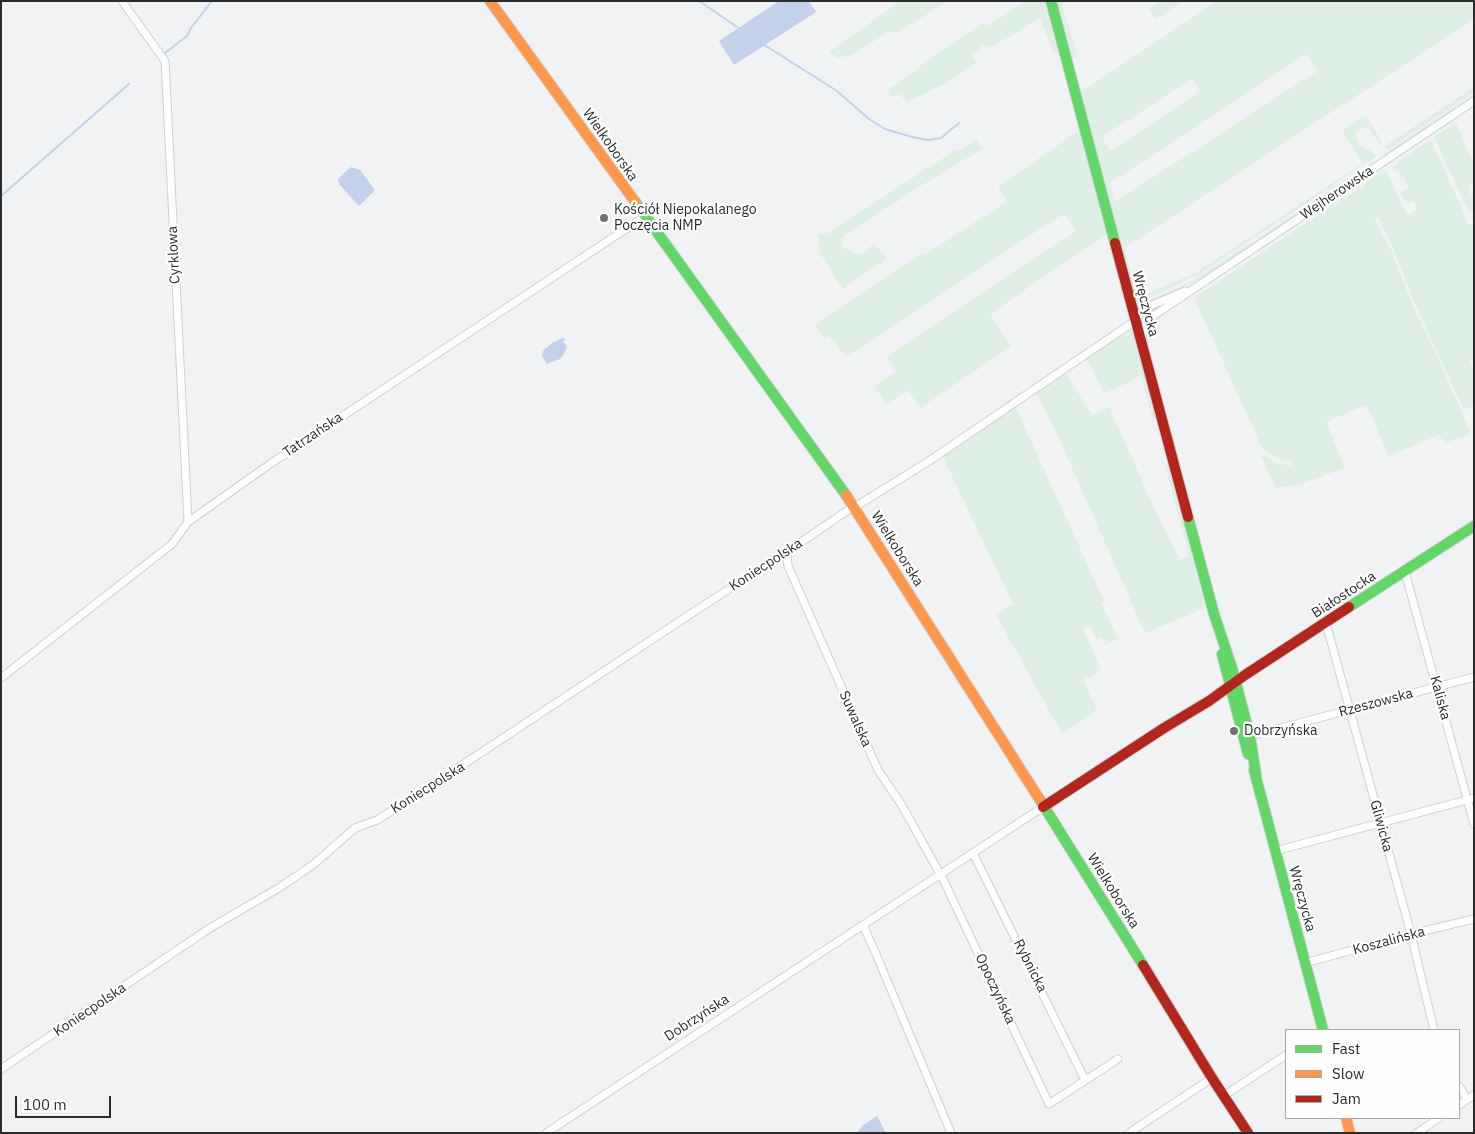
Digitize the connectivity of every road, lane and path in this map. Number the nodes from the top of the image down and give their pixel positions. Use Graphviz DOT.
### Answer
graph roads {
  1 [pos="122,1"];
  2 [pos="490,1"];
  3 [pos="1051,1"];
  4 [pos="1474,101"];
  5 [pos="644,217"];
  6 [pos="1200,284"];
  7 [pos="1128,296"];
  8 [pos="1150,306"];
  9 [pos="1153,316"];
  10 [pos="1135,321"];
  11 [pos="1141,345"];
  12 [pos="855,507"];
  13 [pos="188,522"];
  14 [pos="1474,526"];
  15 [pos="787,555"];
  16 [pos="1404,572"];
  17 [pos="1326,623"];
  18 [pos="1474,677"];
  19 [pos="1,678"];
  20 [pos="1437,687"];
  21 [pos="1234,688"];
  22 [pos="1209,701"];
  23 [pos="1349,711"];
  24 [pos="1236,713"];
  25 [pos="1250,736"];
  26 [pos="1256,775"];
  27 [pos="1471,799"];
  28 [pos="1043,807"];
  29 [pos="1380,823"];
  30 [pos="1474,824"];
  31 [pos="1275,851"];
  32 [pos="973,853"];
  33 [pos="940,875"];
  34 [pos="1474,920"];
  35 [pos="863,926"];
  36 [pos="1411,934"];
  37 [pos="1305,963"];
  38 [pos="1323,1029"];
  39 [pos="1434,1029"];
  40 [pos="1285,1056"];
  41 [pos="1118,1058"];
  42 [pos="1,1070"];
  43 [pos="1212,1078"];
  44 [pos="1085,1080"];
  45 [pos="1460,1088"];
  46 [pos="1224,1095"];
  47 [pos="1474,1095"];
  48 [pos="1466,1100"];
  49 [pos="1460,1104"];
  50 [pos="1346,1119"];
  51 [pos="1438,1119"];
  52 [pos="546,1133"];
  53 [pos="951,1133"];
  54 [pos="1129,1133"];
  55 [pos="1248,1133"];
  56 [pos="1350,1133"];
  57 [pos="1417,1133"];
  1 -- 13 [label="street, Cyrklowa"];
  2 -- 5 [label="street, Wielkoborska"];
  3 -- 7 [label="street, Wręczycka"];
  4 -- 6 [label="street, Wejherowska"];
  5 -- 12 [label="street, Wielkoborska"];
  5 -- 13 [label="street, Tatrzańska"];
  6 -- 8 [label="street, Wejherowska"];
  6 -- 9 [label="street, Wejherowska"];
  7 -- 8 [label="street"];
  7 -- 10 [label="street, Wręczycka"];
  8 -- 10 [label="street"];
  9 -- 10 [label="street"];
  9 -- 11 [label="street"];
  10 -- 11 [label="street, Wręczycka"];
  10 -- 12 [label="street, Koniecpolska"];
  11 -- 21 [label="street, Wręczycka"];
  12 -- 15 [label="street, Koniecpolska"];
  12 -- 28 [label="street, Wielkoborska"];
  13 -- 19 [label="street, Tatrzańska"];
  14 -- 16 [label="street, Białostocka"];
  15 -- 33 [label="street, Suwalska"];
  15 -- 42 [label="street, Koniecpolska"];
  16 -- 17 [label="street, Białostocka"];
  16 -- 20 [label="street, Kaliska"];
  17 -- 21 [label="street, Białostocka"];
  17 -- 23 [label="street, Gliwicka"];
  18 -- 20 [label="street, Rzeszowska"];
  20 -- 23 [label="street, Rzeszowska"];
  20 -- 27 [label="street, Kaliska"];
  21 -- 22 [label="street, Dobrzyńska"];
  21 -- 24 [label="street, Wręczycka"];
  21 -- 25 [label="street, Wręczycka"];
  22 -- 24 [label="street"];
  22 -- 28 [label="street, Dobrzyńska"];
  23 -- 25 [label="street, Rzeszowska"];
  23 -- 29 [label="street, Gliwicka"];
  24 -- 26 [label="street, Wręczycka"];
  25 -- 26 [label="street, Wręczycka"];
  26 -- 31 [label="street, Wręczycka"];
  27 -- 29 [label="street"];
  27 -- 30 [label="street, Kaliska"];
  28 -- 32 [label="street, Dobrzyńska"];
  28 -- 43 [label="street, Wielkoborska"];
  29 -- 31 [label="street"];
  29 -- 36 [label="street, Gliwicka"];
  31 -- 37 [label="street, Wręczycka"];
  32 -- 33 [label="street, Dobrzyńska"];
  32 -- 44 [label="street, Rybnicka"];
  33 -- 35 [label="street, Dobrzyńska"];
  33 -- 44 [label="street, Opoczyńska"];
  34 -- 36 [label="street, Koszalińska"];
  35 -- 52 [label="street, Dobrzyńska"];
  35 -- 53 [label="street"];
  36 -- 37 [label="street, Koszalińska"];
  36 -- 39 [label="street, Gliwicka"];
  37 -- 38 [label="street, Wręczycka"];
  40 -- 46 [label="street"];
  41 -- 44 [label="street"];
  43 -- 46 [label="street, Wielkoborska"];
  43 -- 54 [label="street"];
  45 -- 48 [label="street"];
  46 -- 55 [label="street, Wielkoborska"];
  47 -- 48 [label="street"];
  48 -- 49 [label="street"];
  50 -- 56 [label="street"];
  51 -- 57 [label="street"];
}
